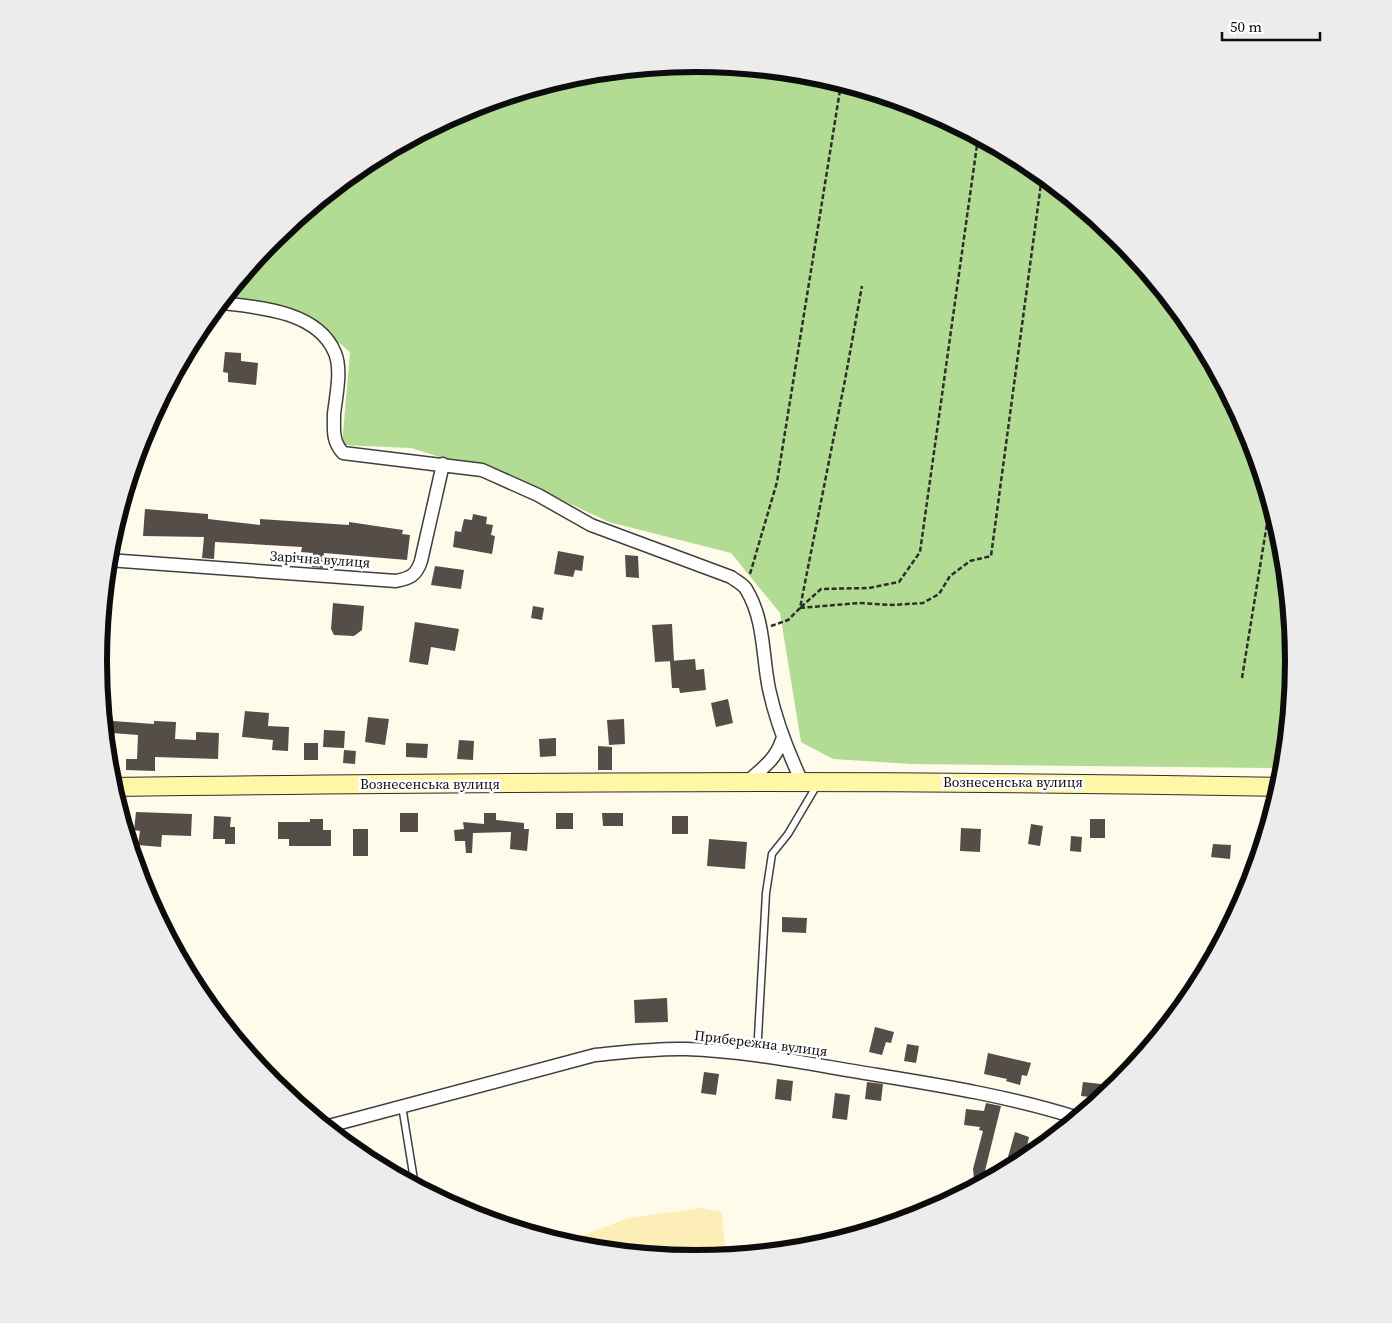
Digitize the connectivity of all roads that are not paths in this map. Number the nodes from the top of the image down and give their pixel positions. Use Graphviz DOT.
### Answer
graph roads {
  1 [pos="228,304"];
  2 [pos="443,464"];
  3 [pos="116,561"];
  4 [pos="782,740"];
  5 [pos="747,782"];
  6 [pos="811,782"];
  7 [pos="121,787"];
  8 [pos="1271,787"];
  9 [pos="757,1055"];
  10 [pos="402,1106"];
  11 [pos="1071,1116"];
  12 [pos="332,1125"];
  13 [pos="414,1179"];
  1 -- 2 [label="street"];
  2 -- 3 [label="street, Зарічна вулиця"];
  2 -- 4 [label="street"];
  4 -- 5 [label="street"];
  4 -- 6 [label="street"];
  5 -- 6 [label="main road, Вознесенська вулиця"];
  5 -- 7 [label="main road, Вознесенська вулиця"];
  6 -- 8 [label="main road, Вознесенська вулиця"];
  6 -- 9 [label="lane"];
  9 -- 10 [label="street, Прибережна вулиця"];
  9 -- 11 [label="street, Прибережна вулиця"];
  10 -- 12 [label="street, Прибережна вулиця"];
  10 -- 13 [label="lane"];
}
